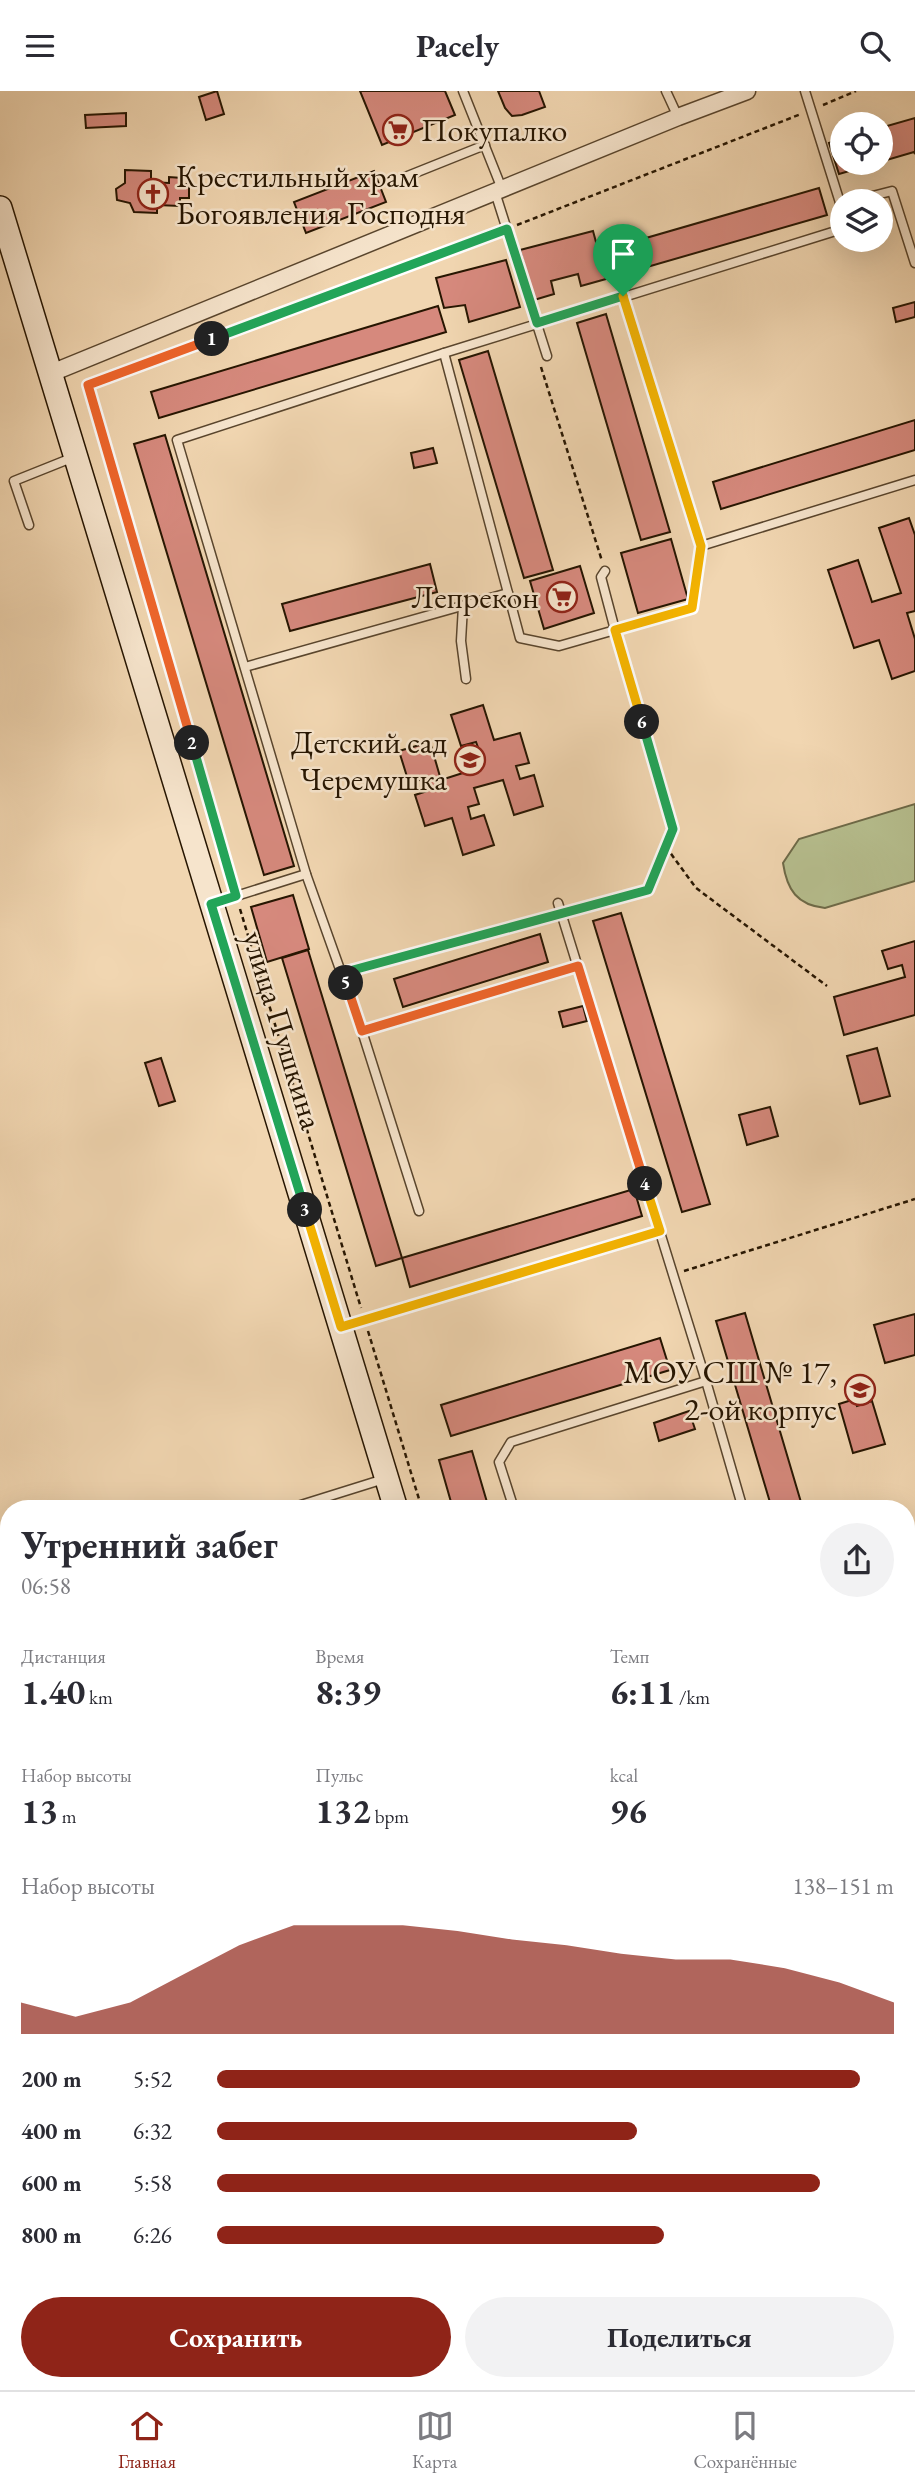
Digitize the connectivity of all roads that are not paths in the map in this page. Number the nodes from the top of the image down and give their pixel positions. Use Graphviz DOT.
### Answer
graph roads {
  1 [pos="463,91"];
  2 [pos="666,91"];
  3 [pos="747,91"];
  4 [pos="805,91"];
  5 [pos="678,117"];
  6 [pos="485,145"];
  7 [pos="400,179"];
  8 [pos="836,189"];
  9 [pos="499,190"];
  10 [pos="893,194"];
  11 [pos="0,208"];
  12 [pos="830,233"];
  13 [pos="915,263"];
  14 [pos="623,296"];
  15 [pos="537,323"];
  16 [pos="444,353"];
  17 [pos="547,356"];
  18 [pos="49,374"];
  19 [pos="74,457"];
  20 [pos="915,480"];
  21 [pos="29,525"];
  22 [pos="701,546"];
  23 [pos="605,571"];
  24 [pos="509,593"];
  25 [pos="463,606"];
  26 [pos="615,630"];
  27 [pos="245,667"];
  28 [pos="466,679"];
  29 [pos="306,874"];
  30 [pos="558,903"];
  31 [pos="211,904"];
  32 [pos="578,966"];
  33 [pos="362,1031"];
  34 [pos="419,1212"];
  35 [pos="660,1231"];
  36 [pos="341,1327"];
  37 [pos="706,1381"];
  38 [pos="387,1478"];
  39 [pos="317,1500"];
  40 [pos="393,1500"];
  41 [pos="511,1500"];
  42 [pos="740,1500"];
  1 -- 6 [label="lane"];
  2 -- 5 [label="lane"];
  3 -- 5 [label="street"];
  4 -- 8 [label="lane"];
  5 -- 9 [label="street"];
  6 -- 7 [label="lane"];
  6 -- 9 [label="lane"];
  9 -- 15 [label="lane"];
  9 -- 18 [label="street"];
  10 -- 13 [label="lane"];
  11 -- 18 [label="street, улица Пушкина"];
  12 -- 14 [label="lane"];
  14 -- 15 [label="lane"];
  14 -- 22 [label="lane"];
  15 -- 16 [label="lane"];
  15 -- 17 [label="lane"];
  16 -- 24 [label="lane"];
  16 -- 27 [label="lane"];
  18 -- 19 [label="street, улица Пушкина"];
  19 -- 21 [label="lane"];
  19 -- 31 [label="street, улица Пушкина"];
  20 -- 22 [label="lane"];
  22 -- 26 [label="lane"];
  23 -- 26 [label="lane"];
  24 -- 25 [label="lane"];
  24 -- 26 [label="lane"];
  25 -- 27 [label="lane"];
  25 -- 28 [label="lane"];
  27 -- 29 [label="lane"];
  29 -- 31 [label="lane"];
  29 -- 33 [label="lane"];
  30 -- 32 [label="lane"];
  31 -- 36 [label="street, улица Пушкина"];
  32 -- 33 [label="lane"];
  32 -- 35 [label="lane"];
  33 -- 34 [label="lane"];
  35 -- 36 [label="lane"];
  35 -- 37 [label="lane"];
  36 -- 38 [label="street, улица Пушкина"];
  37 -- 41 [label="lane"];
  37 -- 42 [label="lane"];
  38 -- 39 [label="lane"];
  38 -- 40 [label="street, улица Пушкина"];
}
